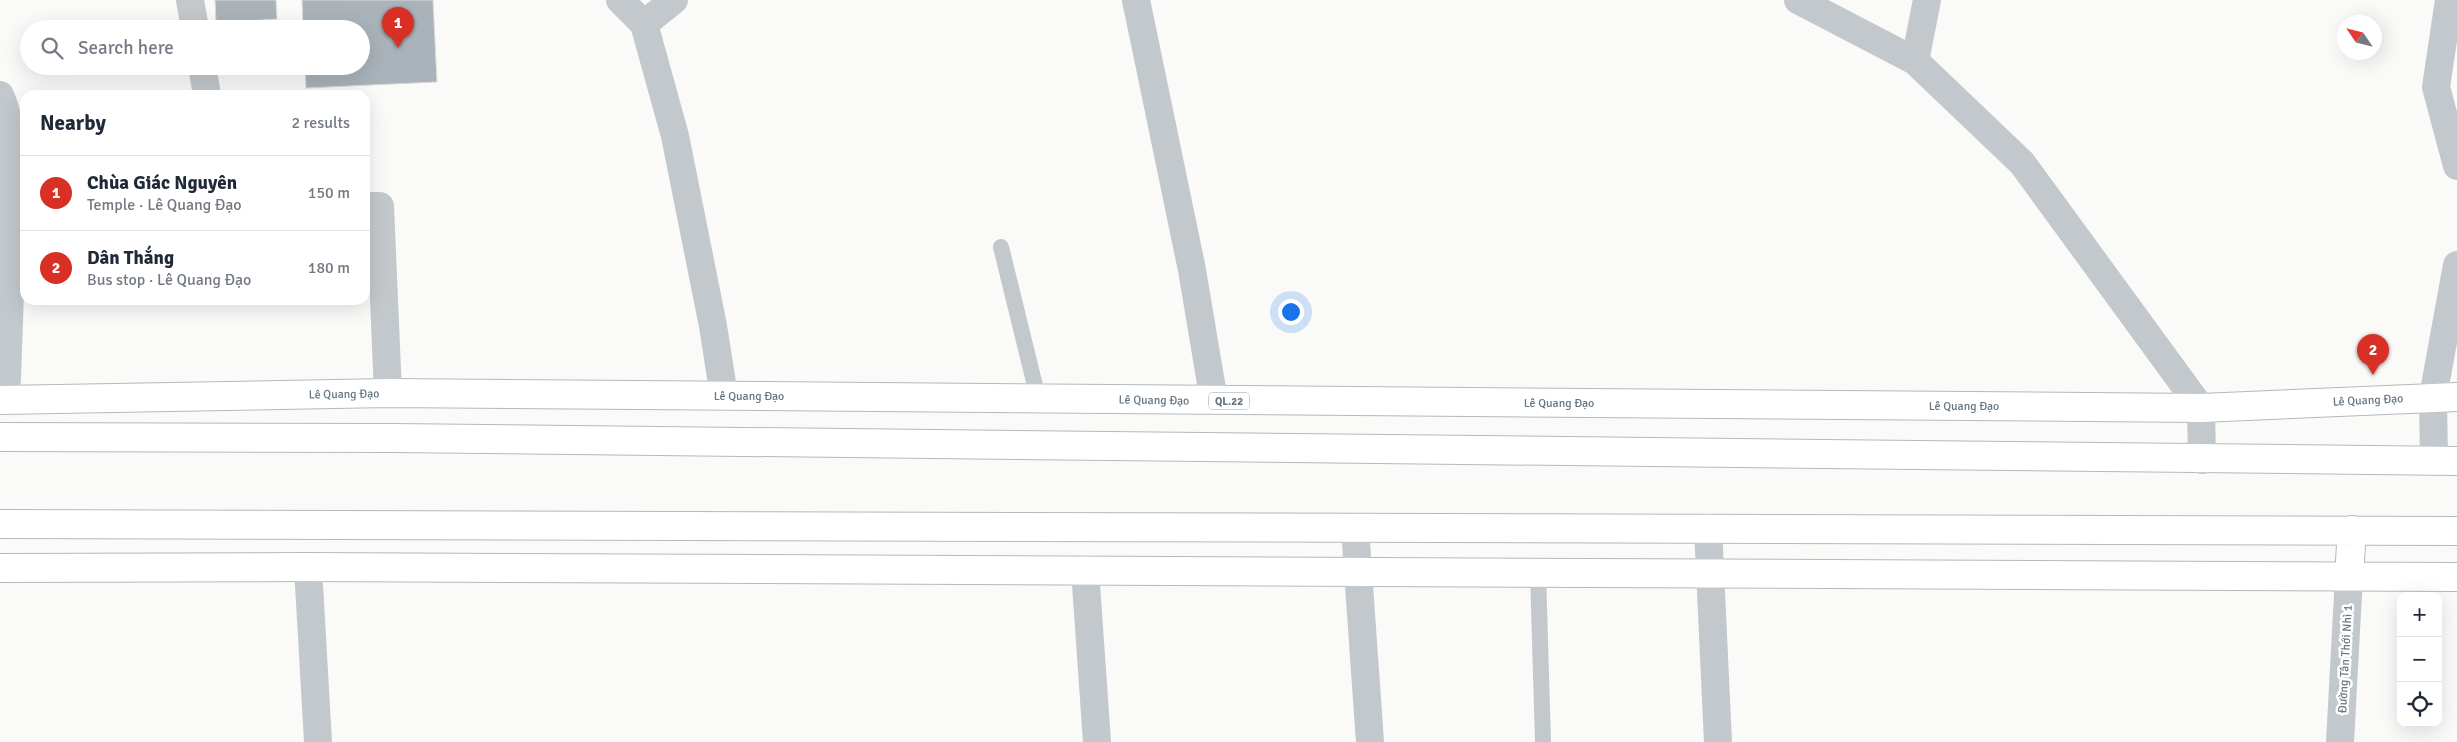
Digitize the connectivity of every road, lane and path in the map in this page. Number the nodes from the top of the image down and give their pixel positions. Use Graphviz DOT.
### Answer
graph roads {
  1 [pos="190,0"];
  2 [pos="620,0"];
  3 [pos="674,0"];
  4 [pos="1136,0"];
  5 [pos="1798,0"];
  6 [pos="1927,0"];
  7 [pos="2449,0"];
  8 [pos="193,20"];
  9 [pos="644,24"];
  10 [pos="1915,61"];
  11 [pos="204,75"];
  12 [pos="206,90"];
  13 [pos="0,95"];
  14 [pos="2457,166"];
  15 [pos="370,206"];
  16 [pos="1001,248"];
  17 [pos="2457,265"];
  18 [pos="388,393"];
  19 [pos="724,396"];
  20 [pos="2445,397"];
  21 [pos="1038,398"];
  22 [pos="3,400"];
  23 [pos="1214,401"];
  24 [pos="2201,408"];
  25 [pos="0,437"];
  26 [pos="2202,460"];
  27 [pos="2446,461"];
  28 [pos="0,524"];
  29 [pos="1355,528"];
  30 [pos="1708,528"];
  31 [pos="2352,530"];
  32 [pos="2457,531"];
  33 [pos="308,567"];
  34 [pos="0,568"];
  35 [pos="1085,570"];
  36 [pos="1358,572"];
  37 [pos="1538,573"];
  38 [pos="1710,574"];
  39 [pos="2349,576"];
  40 [pos="2457,577"];
  41 [pos="318,742"];
  42 [pos="1097,742"];
  43 [pos="1370,742"];
  44 [pos="1543,742"];
  45 [pos="1718,742"];
  46 [pos="2340,742"];
  1 -- 8 [label="street"];
  2 -- 9 [label="street"];
  3 -- 9 [label="street"];
  4 -- 23 [label="street"];
  5 -- 10 [label="street"];
  6 -- 10 [label="street"];
  7 -- 14 [label="street"];
  9 -- 19 [label="street"];
  10 -- 24 [label="street"];
  11 -- 12 [label="street"];
  13 -- 22 [label="street"];
  15 -- 18 [label="street"];
  16 -- 21 [label="lane"];
  17 -- 20 [label="street"];
  18 -- 19 [label="highway, Lê Quang Đạo / QL.22"];
  18 -- 22 [label="highway, Lê Quang Đạo / QL.22"];
  19 -- 21 [label="highway, Lê Quang Đạo / QL.22"];
  20 -- 24 [label="highway, Lê Quang Đạo / QL.22"];
  20 -- 27 [label="street"];
  21 -- 23 [label="highway, Lê Quang Đạo / QL.22"];
  23 -- 24 [label="highway, Lê Quang Đạo / QL.22"];
  24 -- 26 [label="street"];
  25 -- 26 [label="highway"];
  26 -- 27 [label="highway"];
  28 -- 29 [label="highway"];
  29 -- 30 [label="highway"];
  29 -- 36 [label="street"];
  30 -- 31 [label="highway"];
  30 -- 38 [label="street"];
  31 -- 32 [label="highway"];
  31 -- 39 [label="highway"];
  33 -- 34 [label="highway"];
  33 -- 35 [label="highway"];
  33 -- 41 [label="street"];
  35 -- 36 [label="highway"];
  35 -- 42 [label="street"];
  36 -- 37 [label="highway"];
  36 -- 43 [label="street"];
  37 -- 38 [label="highway"];
  37 -- 44 [label="lane"];
  38 -- 39 [label="highway"];
  38 -- 45 [label="street"];
  39 -- 40 [label="highway"];
  39 -- 46 [label="street, Đường Tân Thới Nhì 1"];
}
